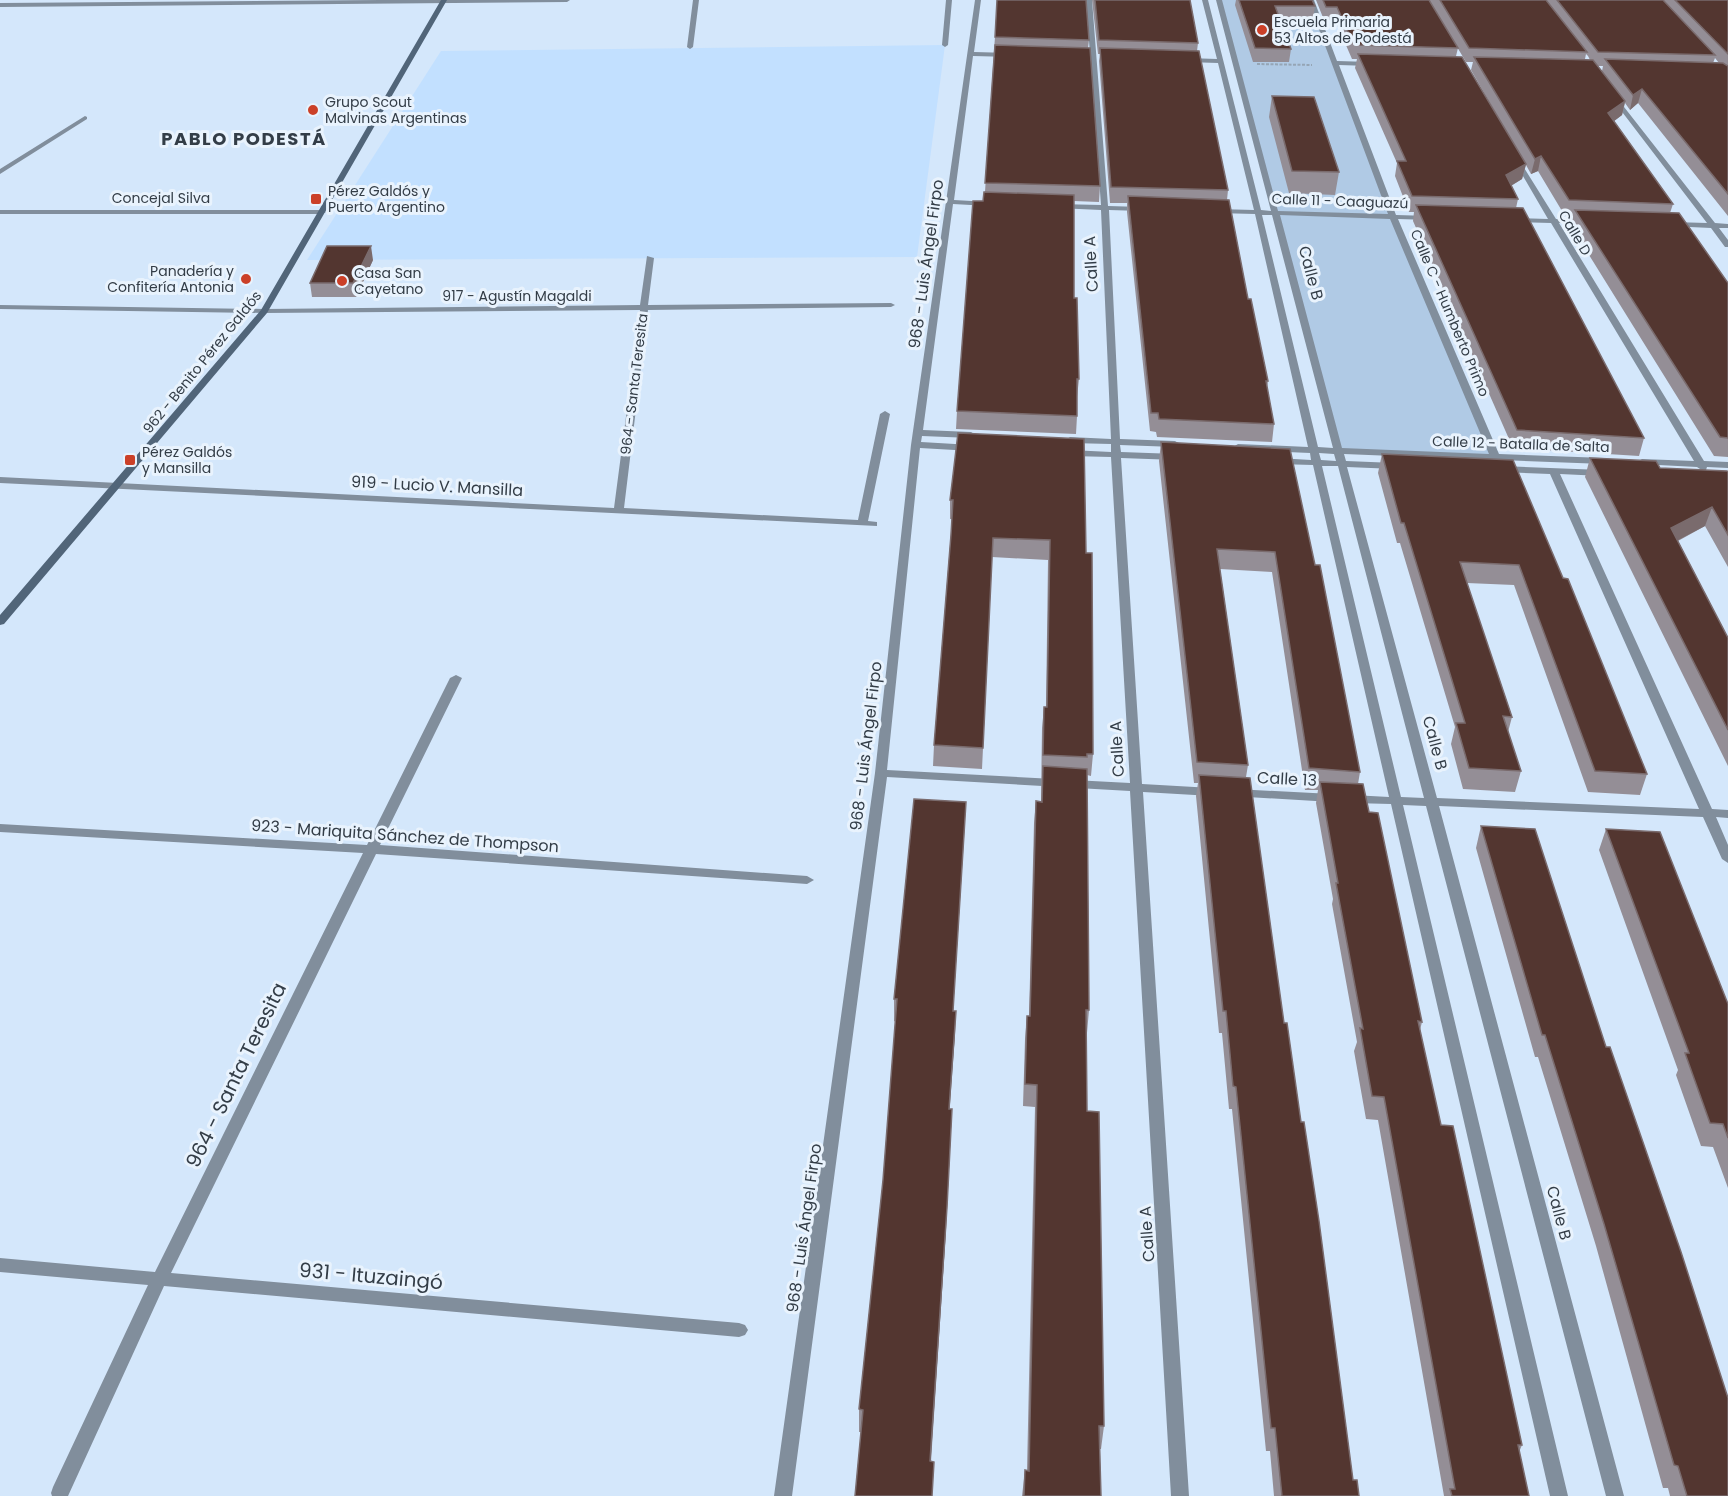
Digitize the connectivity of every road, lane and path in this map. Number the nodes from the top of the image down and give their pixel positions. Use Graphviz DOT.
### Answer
graph roads {
  1 [pos="567,0"];
  2 [pos="696,0"];
  3 [pos="949,0"];
  4 [pos="978,0"];
  5 [pos="1089,0"];
  6 [pos="1204,0"];
  7 [pos="1219,0"];
  8 [pos="1311,0"];
  9 [pos="203,1"];
  10 [pos="444,1"];
  11 [pos="0,5"];
  12 [pos="945,45"];
  13 [pos="690,47"];
  14 [pos="970,54"];
  15 [pos="1014,55"];
  16 [pos="1173,59"];
  17 [pos="1220,61"];
  18 [pos="1236,63"];
  19 [pos="1336,64"];
  20 [pos="1382,64"];
  21 [pos="1606,87"];
  22 [pos="85,118"];
  23 [pos="1510,149"];
  24 [pos="0,172"];
  25 [pos="951,202"];
  26 [pos="999,204"];
  27 [pos="1046,206"];
  28 [pos="1105,208"];
  29 [pos="1152,209"];
  30 [pos="1211,211"];
  31 [pos="0,212"];
  32 [pos="322,212"];
  33 [pos="1258,212"];
  34 [pos="1277,213"];
  35 [pos="1393,217"];
  36 [pos="1438,218"];
  37 [pos="1506,219"];
  38 [pos="1552,221"];
  39 [pos="1598,222"];
  40 [pos="1667,224"];
  41 [pos="1713,226"];
  42 [pos="1728,226"];
  43 [pos="1728,244"];
  44 [pos="650,258"];
  45 [pos="891,305"];
  46 [pos="0,307"];
  47 [pos="644,308"];
  48 [pos="264,312"];
  49 [pos="885,414"];
  50 [pos="978,436"];
  51 [pos="918,439"];
  52 [pos="1059,440"];
  53 [pos="1186,445"];
  54 [pos="1232,447"];
  55 [pos="1117,448"];
  56 [pos="987,449"];
  57 [pos="1339,451"];
  58 [pos="1058,452"];
  59 [pos="1314,456"];
  60 [pos="1496,457"];
  61 [pos="1186,458"];
  62 [pos="1268,461"];
  63 [pos="1621,461"];
  64 [pos="1632,462"];
  65 [pos="1343,464"];
  66 [pos="1700,464"];
  67 [pos="1728,465"];
  68 [pos="1411,466"];
  69 [pos="1489,469"];
  70 [pos="1500,469"];
  71 [pos="1554,471"];
  72 [pos="1614,473"];
  73 [pos="1697,476"];
  74 [pos="0,480"];
  75 [pos="118,485"];
  76 [pos="618,510"];
  77 [pos="0,622"];
  78 [pos="456,678"];
  79 [pos="880,773"];
  80 [pos="1136,788"];
  81 [pos="1397,801"];
  82 [pos="1432,802"];
  83 [pos="1708,813"];
  84 [pos="1728,814"];
  85 [pos="0,828"];
  86 [pos="371,849"];
  87 [pos="1728,859"];
  88 [pos="807,880"];
  89 [pos="0,1265"];
  90 [pos="160,1278"];
  91 [pos="739,1330"];
  92 [pos="60,1493"];
  93 [pos="783,1496"];
  94 [pos="1180,1496"];
  95 [pos="1559,1496"];
  96 [pos="1615,1496"];
  1 -- 10 [label="street"];
  2 -- 13 [label="street"];
  3 -- 12 [label="street"];
  4 -- 14 [label="street, 968 - Luis Ángel Firpo"];
  5 -- 28 [label="street, Calle A"];
  6 -- 17 [label="street"];
  7 -- 18 [label="street, Calle B"];
  8 -- 19 [label="street, Calle C - Humberto Primo"];
  9 -- 10 [label="street"];
  9 -- 11 [label="street"];
  10 -- 32 [label="main road, 962 - Benito Pérez Galdós"];
  14 -- 15 [label="street"];
  14 -- 25 [label="street, 968 - Luis Ángel Firpo"];
  16 -- 17 [label="street"];
  17 -- 33 [label="street"];
  18 -- 19 [label="path"];
  18 -- 34 [label="street, Calle B"];
  19 -- 20 [label="street"];
  19 -- 35 [label="street, Calle C - Humberto Primo"];
  21 -- 41 [label="street"];
  22 -- 24 [label="street"];
  23 -- 38 [label="street, Calle D"];
  25 -- 26 [label="street"];
  25 -- 51 [label="street, 968 - Luis Ángel Firpo"];
  27 -- 28 [label="street"];
  28 -- 29 [label="street"];
  28 -- 55 [label="street, Calle A"];
  30 -- 33 [label="street, Calle 11 - Caaguazú"];
  31 -- 32 [label="street, Concejal Silva"];
  32 -- 48 [label="main road, 962 - Benito Pérez Galdós"];
  33 -- 34 [label="street, Calle 11 - Caaguazú"];
  33 -- 59 [label="street"];
  34 -- 35 [label="street, Calle 11 - Caaguazú"];
  34 -- 57 [label="street, Calle B"];
  35 -- 36 [label="street, Calle 11 - Caaguazú"];
  35 -- 60 [label="street, Calle C - Humberto Primo"];
  37 -- 38 [label="street"];
  38 -- 39 [label="street"];
  38 -- 66 [label="street, Calle D"];
  40 -- 41 [label="street"];
  41 -- 42 [label="street"];
  41 -- 43 [label="street"];
  44 -- 47 [label="street, 964 - Santa Teresita"];
  45 -- 47 [label="street, 917 - Agustín Magaldi"];
  46 -- 48 [label="street, 917 - Agustín Magaldi"];
  47 -- 48 [label="street, 917 - Agustín Magaldi"];
  47 -- 76 [label="street, 964 - Santa Teresita"];
  48 -- 75 [label="main road, 962 - Benito Pérez Galdós"];
  49 -- 76 [label="street, 919 - Lucio V. Mansilla"];
  50 -- 51 [label="street"];
  51 -- 56 [label="street"];
  51 -- 79 [label="street, 968 - Luis Ángel Firpo"];
  52 -- 55 [label="street"];
  53 -- 55 [label="street"];
  54 -- 59 [label="street"];
  55 -- 58 [label="street"];
  55 -- 61 [label="street"];
  55 -- 80 [label="street, Calle A"];
  57 -- 59 [label="street, Calle 12 - Batalla de Salta"];
  57 -- 60 [label="street, Calle 12 - Batalla de Salta"];
  57 -- 65 [label="street, Calle B"];
  59 -- 62 [label="street"];
  59 -- 65 [label="street"];
  59 -- 81 [label="street"];
  60 -- 63 [label="street, Calle 12 - Batalla de Salta"];
  60 -- 70 [label="street, Calle C - Humberto Primo"];
  64 -- 66 [label="street, Calle 12 - Batalla de Salta"];
  65 -- 68 [label="street"];
  65 -- 82 [label="street, Calle B"];
  66 -- 67 [label="street, Calle 12 - Batalla de Salta"];
  66 -- 73 [label="street, Calle D"];
  69 -- 70 [label="street, Calle 12 - Batalla de Salta"];
  70 -- 71 [label="street, Calle 12 - Batalla de Salta"];
  71 -- 72 [label="street, Calle 12 - Batalla de Salta"];
  71 -- 83 [label="street"];
  74 -- 75 [label="street, 919 - Lucio V. Mansilla"];
  75 -- 76 [label="street, 919 - Lucio V. Mansilla"];
  75 -- 77 [label="main road, 962 - Benito Pérez Galdós"];
  78 -- 86 [label="street, 964 - Santa Teresita"];
  79 -- 80 [label="street, Calle 13"];
  79 -- 93 [label="street, 968 - Luis Ángel Firpo"];
  80 -- 81 [label="street, Calle 13"];
  80 -- 94 [label="street, Calle A"];
  81 -- 82 [label="street, Calle 13"];
  81 -- 95 [label="street"];
  82 -- 83 [label="street, Calle 13"];
  82 -- 96 [label="street, Calle B"];
  83 -- 84 [label="street, Calle 13"];
  83 -- 87 [label="street"];
  85 -- 86 [label="street, 923 - Mariquita Sánchez de Thompson"];
  86 -- 88 [label="street, 923 - Mariquita Sánchez de Thompson"];
  86 -- 90 [label="street, 964 - Santa Teresita"];
  89 -- 90 [label="street, 931 - Ituzaingó"];
  90 -- 91 [label="street, 931 - Ituzaingó"];
  90 -- 92 [label="street, 964 - Santa Teresita"];
}
